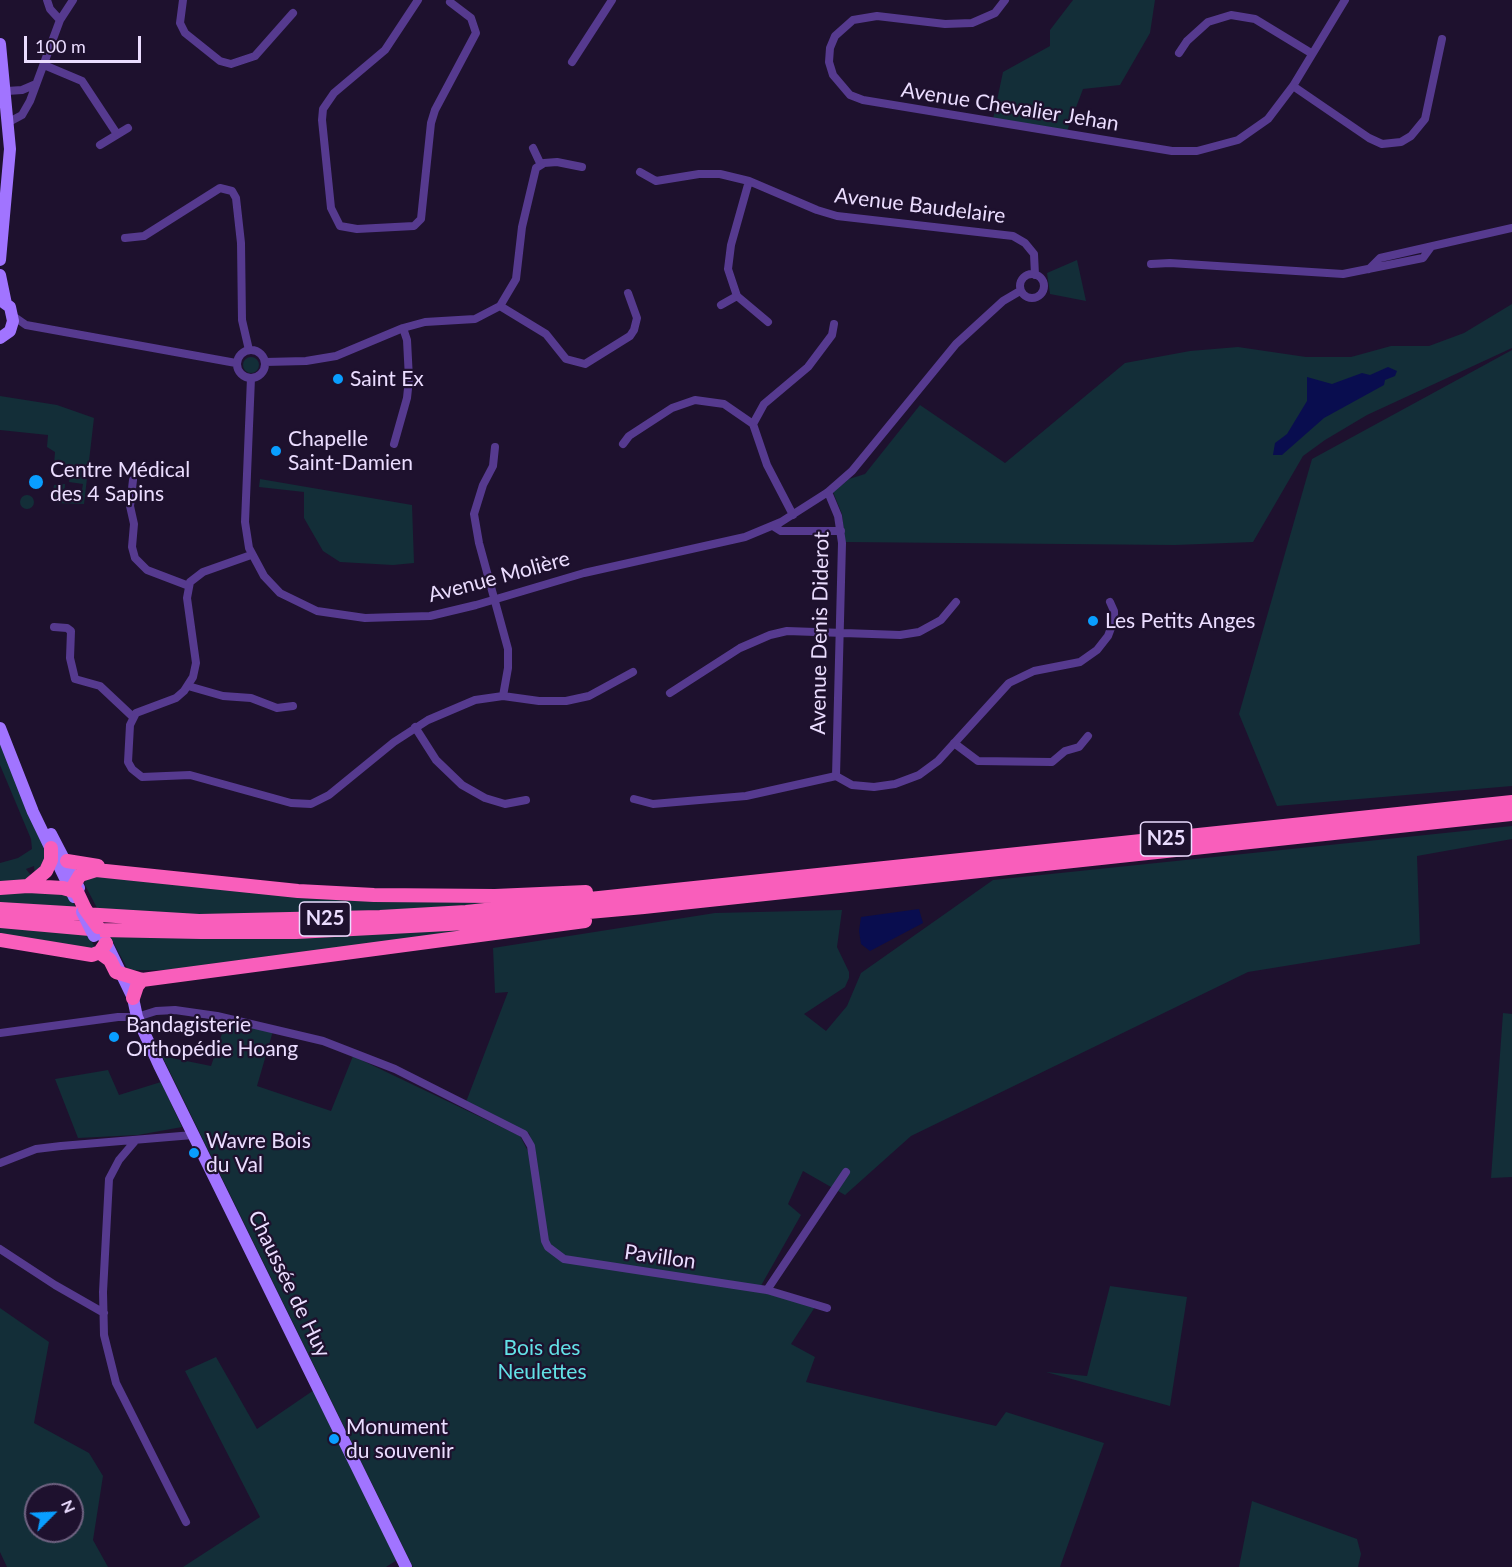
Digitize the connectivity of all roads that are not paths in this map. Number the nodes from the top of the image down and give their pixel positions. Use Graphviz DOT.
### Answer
graph roads {
  1 [pos="47,0"];
  2 [pos="73,0"];
  3 [pos="183,0"];
  4 [pos="418,0"];
  5 [pos="612,0"];
  6 [pos="1005,0"];
  7 [pos="1345,0"];
  8 [pos="449,1"];
  9 [pos="293,13"];
  10 [pos="60,20"];
  11 [pos="1442,39"];
  12 [pos="0,45"];
  13 [pos="1179,53"];
  14 [pos="1311,53"];
  15 [pos="572,62"];
  16 [pos="44,65"];
  17 [pos="36,84"];
  18 [pos="1293,86"];
  19 [pos="7,91"];
  20 [pos="9,122"];
  21 [pos="128,128"];
  22 [pos="117,134"];
  23 [pos="100,145"];
  24 [pos="532,148"];
  25 [pos="541,165"];
  26 [pos="582,167"];
  27 [pos="639,172"];
  28 [pos="749,181"];
  29 [pos="1512,228"];
  30 [pos="125,238"];
  31 [pos="0,260"];
  32 [pos="1151,264"];
  33 [pos="1035,274"];
  34 [pos="0,275"];
  35 [pos="1020,291"];
  36 [pos="628,293"];
  37 [pos="737,296"];
  38 [pos="3,302"];
  39 [pos="721,305"];
  40 [pos="500,306"];
  41 [pos="13,316"];
  42 [pos="768,322"];
  43 [pos="834,324"];
  44 [pos="26,325"];
  45 [pos="403,328"];
  46 [pos="5,335"];
  47 [pos="249,350"];
  48 [pos="264,362"];
  49 [pos="236,363"];
  50 [pos="251,378"];
  51 [pos="753,424"];
  52 [pos="394,444"];
  53 [pos="623,444"];
  54 [pos="495,447"];
  55 [pos="133,480"];
  56 [pos="828,492"];
  57 [pos="793,515"];
  58 [pos="773,526"];
  59 [pos="841,531"];
  60 [pos="251,555"];
  61 [pos="189,586"];
  62 [pos="495,599"];
  63 [pos="956,602"];
  64 [pos="1110,602"];
  65 [pos="54,627"];
  66 [pos="839,632"];
  67 [pos="633,672"];
  68 [pos="188,686"];
  69 [pos="670,693"];
  70 [pos="503,696"];
  71 [pos="293,706"];
  72 [pos="133,717"];
  73 [pos="0,728"];
  74 [pos="415,728"];
  75 [pos="1088,736"];
  76 [pos="954,743"];
  77 [pos="836,776"];
  78 [pos="28,798"];
  79 [pos="634,799"];
  80 [pos="526,800"];
  81 [pos="1512,801"];
  82 [pos="1512,814"];
  83 [pos="51,848"];
  84 [pos="67,861"];
  85 [pos="120,872"];
  86 [pos="28,886"];
  87 [pos="74,886"];
  88 [pos="0,888"];
  89 [pos="647,901"];
  90 [pos="0,909"];
  91 [pos="0,921"];
  92 [pos="0,940"];
  93 [pos="102,944"];
  94 [pos="122,975"];
  95 [pos="142,981"];
  96 [pos="133,998"];
  97 [pos="137,1017"];
  98 [pos="0,1033"];
  99 [pos="193,1135"];
  100 [pos="136,1140"];
  101 [pos="0,1163"];
  102 [pos="846,1172"];
  103 [pos="0,1249"];
  104 [pos="767,1290"];
  105 [pos="827,1308"];
  106 [pos="104,1312"];
  107 [pos="186,1522"];
  108 [pos="406,1567"];
  1 -- 10 [label="street"];
  2 -- 10 [label="street"];
  3 -- 9 [label="street"];
  4 -- 8 [label="street"];
  5 -- 15 [label="street"];
  6 -- 18 [label="street, Avenue Chevalier Jehan"];
  7 -- 14 [label="street, Avenue Chevalier Jehan"];
  10 -- 16 [label="street"];
  11 -- 18 [label="street"];
  12 -- 19 [label="main road"];
  13 -- 14 [label="street"];
  14 -- 18 [label="street, Avenue Chevalier Jehan"];
  16 -- 17 [label="street"];
  16 -- 22 [label="street"];
  17 -- 19 [label="street"];
  17 -- 20 [label="street"];
  19 -- 20 [label="main road"];
  20 -- 31 [label="main road"];
  21 -- 22 [label="street"];
  22 -- 23 [label="street"];
  24 -- 25 [label="street"];
  25 -- 26 [label="street"];
  25 -- 40 [label="street"];
  27 -- 28 [label="street, Avenue Baudelaire"];
  28 -- 33 [label="street, Avenue Baudelaire"];
  28 -- 37 [label="street"];
  29 -- 32 [label="street"];
  30 -- 47 [label="street"];
  33 -- 35 [label="street, Avenue Molière"];
  33 -- 35 [label="street, Avenue Molière"];
  34 -- 38 [label="main road"];
  35 -- 56 [label="street, Avenue Molière"];
  36 -- 40 [label="street"];
  37 -- 39 [label="street"];
  37 -- 42 [label="street"];
  38 -- 41 [label="main road"];
  40 -- 45 [label="street"];
  41 -- 44 [label="street"];
  41 -- 46 [label="main road"];
  43 -- 51 [label="street"];
  44 -- 46 [label="street"];
  44 -- 49 [label="street"];
  45 -- 48 [label="street"];
  45 -- 52 [label="street"];
  47 -- 48 [label="street"];
  47 -- 49 [label="street"];
  48 -- 50 [label="street"];
  49 -- 50 [label="street"];
  50 -- 60 [label="street, Avenue Molière"];
  51 -- 53 [label="street"];
  51 -- 57 [label="street"];
  54 -- 62 [label="street"];
  55 -- 61 [label="street"];
  56 -- 57 [label="street, Avenue Molière"];
  56 -- 59 [label="street, Avenue Denis Diderot"];
  57 -- 58 [label="street, Avenue Molière"];
  58 -- 59 [label="street"];
  58 -- 62 [label="street, Avenue Molière"];
  59 -- 66 [label="street, Avenue Denis Diderot"];
  60 -- 61 [label="street"];
  60 -- 62 [label="street, Avenue Molière"];
  61 -- 68 [label="street"];
  62 -- 70 [label="street"];
  63 -- 66 [label="street"];
  64 -- 76 [label="street"];
  65 -- 72 [label="street"];
  66 -- 69 [label="street"];
  66 -- 77 [label="street, Avenue Denis Diderot"];
  67 -- 70 [label="street"];
  68 -- 71 [label="street"];
  68 -- 72 [label="street"];
  70 -- 74 [label="street"];
  72 -- 74 [label="street"];
  73 -- 78 [label="main road"];
  74 -- 80 [label="street"];
  75 -- 76 [label="street"];
  76 -- 77 [label="street"];
  77 -- 79 [label="street"];
  78 -- 83 [label="main road"];
  78 -- 84 [label="main road"];
  81 -- 89 [label="highway, N25"];
  82 -- 89 [label="highway, N25"];
  83 -- 86 [label="highway"];
  83 -- 87 [label="main road"];
  84 -- 85 [label="highway"];
  84 -- 87 [label="main road"];
  85 -- 87 [label="highway"];
  85 -- 89 [label="highway"];
  86 -- 87 [label="highway"];
  86 -- 88 [label="highway"];
  87 -- 93 [label="highway, bridge"];
  89 -- 90 [label="highway, N25"];
  89 -- 91 [label="highway, N25"];
  89 -- 95 [label="highway"];
  92 -- 93 [label="highway"];
  93 -- 94 [label="highway"];
  93 -- 97 [label="main road, Chaussée de Huy"];
  94 -- 95 [label="highway"];
  94 -- 96 [label="main road, Chaussée de Huy"];
  95 -- 96 [label="highway"];
  96 -- 97 [label="main road, Chaussée de Huy"];
  97 -- 98 [label="street"];
  97 -- 99 [label="main road, Chaussée de Huy"];
  97 -- 104 [label="street, Pavillon"];
  99 -- 100 [label="street"];
  99 -- 108 [label="main road, Chaussée de Huy"];
  100 -- 101 [label="street"];
  100 -- 106 [label="street"];
  102 -- 104 [label="street"];
  103 -- 106 [label="street"];
  104 -- 105 [label="street, Pavillon"];
  106 -- 107 [label="street"];
}
